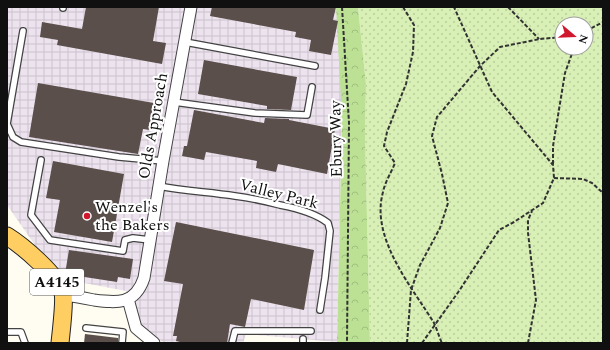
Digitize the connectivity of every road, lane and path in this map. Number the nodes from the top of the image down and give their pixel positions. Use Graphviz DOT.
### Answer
graph roads {
  1 [pos="191,7"];
  2 [pos="342,7"];
  3 [pos="403,7"];
  4 [pos="454,7"];
  5 [pos="508,7"];
  6 [pos="603,22"];
  7 [pos="594,27"];
  8 [pos="24,31"];
  9 [pos="554,38"];
  10 [pos="540,39"];
  11 [pos="185,42"];
  12 [pos="571,56"];
  13 [pos="315,66"];
  14 [pos="480,66"];
  15 [pos="312,87"];
  16 [pos="174,102"];
  17 [pos="41,160"];
  18 [pos="163,161"];
  19 [pos="553,165"];
  20 [pos="554,178"];
  21 [pos="159,186"];
  22 [pos="603,193"];
  23 [pos="532,211"];
  24 [pos="7,236"];
  25 [pos="150,240"];
  26 [pos="411,290"];
  27 [pos="63,295"];
  28 [pos="128,300"];
  29 [pos="320,310"];
  30 [pos="435,325"];
  31 [pos="86,328"];
  32 [pos="311,331"];
  33 [pos="7,332"];
  34 [pos="25,343"];
  35 [pos="60,343"];
  36 [pos="122,343"];
  37 [pos="154,343"];
  38 [pos="232,343"];
  39 [pos="347,343"];
  40 [pos="407,343"];
  41 [pos="422,343"];
  42 [pos="442,343"];
  43 [pos="528,343"];
  1 -- 11 [label="street, Olds Approach"];
  2 -- 39 [label="path, Ebury Way"];
  3 -- 26 [label="path"];
  4 -- 14 [label="path"];
  5 -- 10 [label="path"];
  6 -- 7 [label="path"];
  8 -- 18 [label="lane"];
  9 -- 10 [label="path"];
  10 -- 14 [label="path"];
  11 -- 13 [label="lane"];
  11 -- 16 [label="street, Olds Approach"];
  12 -- 19 [label="path"];
  14 -- 19 [label="path"];
  14 -- 26 [label="path"];
  15 -- 16 [label="lane"];
  16 -- 18 [label="street, Olds Approach"];
  17 -- 25 [label="lane"];
  18 -- 21 [label="street, Olds Approach"];
  19 -- 20 [label="path"];
  20 -- 22 [label="path"];
  20 -- 23 [label="path"];
  21 -- 25 [label="street, Olds Approach"];
  21 -- 29 [label="lane, Valley Park"];
  23 -- 30 [label="path"];
  23 -- 43 [label="path"];
  24 -- 27 [label="main road, A4145"];
  25 -- 28 [label="street, Olds Approach"];
  26 -- 30 [label="path"];
  26 -- 40 [label="path"];
  27 -- 28 [label="street"];
  27 -- 35 [label="main road, A4145"];
  28 -- 37 [label="street"];
  30 -- 41 [label="path"];
  30 -- 42 [label="path"];
  31 -- 36 [label="lane"];
  32 -- 38 [label="lane"];
  33 -- 34 [label="lane"];
}
